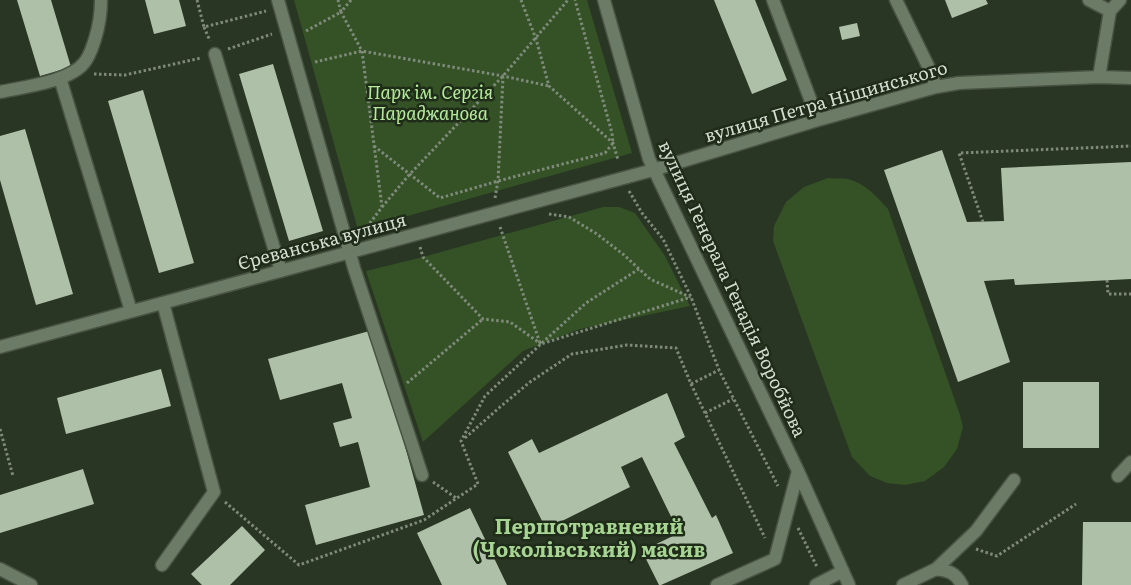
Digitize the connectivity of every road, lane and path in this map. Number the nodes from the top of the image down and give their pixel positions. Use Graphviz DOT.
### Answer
graph roads {
  1 [pos="101,0"];
  2 [pos="197,0"];
  3 [pos="278,0"];
  4 [pos="338,0"];
  5 [pos="351,0"];
  6 [pos="521,0"];
  7 [pos="568,0"];
  8 [pos="575,0"];
  9 [pos="604,0"];
  10 [pos="773,0"];
  11 [pos="896,0"];
  12 [pos="1089,0"];
  13 [pos="1120,0"];
  14 [pos="268,10"];
  15 [pos="1110,11"];
  16 [pos="341,12"];
  17 [pos="306,31"];
  18 [pos="274,34"];
  19 [pos="536,38"];
  20 [pos="362,51"];
  21 [pos="215,54"];
  22 [pos="315,62"];
  23 [pos="74,73"];
  24 [pos="503,76"];
  25 [pos="60,78"];
  26 [pos="1099,78"];
  27 [pos="1131,78"];
  28 [pos="549,86"];
  29 [pos="936,88"];
  30 [pos="0,92"];
  31 [pos="818,120"];
  32 [pos="613,143"];
  33 [pos="374,146"];
  34 [pos="1131,146"];
  35 [pos="618,160"];
  36 [pos="653,170"];
  37 [pos="410,174"];
  38 [pos="498,181"];
  39 [pos="629,191"];
  40 [pos="382,206"];
  41 [pos="547,214"];
  42 [pos="983,222"];
  43 [pos="500,227"];
  44 [pos="364,231"];
  45 [pos="350,253"];
  46 [pos="423,257"];
  47 [pos="638,268"];
  48 [pos="281,271"];
  49 [pos="1107,280"];
  50 [pos="1131,294"];
  51 [pos="691,297"];
  52 [pos="163,303"];
  53 [pos="131,311"];
  54 [pos="483,319"];
  55 [pos="1,344"];
  56 [pos="541,344"];
  57 [pos="719,370"];
  58 [pos="691,384"];
  59 [pos="395,394"];
  60 [pos="733,399"];
  61 [pos="705,413"];
  62 [pos="0,429"];
  63 [pos="461,441"];
  64 [pos="1131,462"];
  65 [pos="798,471"];
  66 [pos="422,475"];
  67 [pos="13,476"];
  68 [pos="1118,476"];
  69 [pos="1014,480"];
  70 [pos="214,492"];
  71 [pos="456,498"];
  72 [pos="1076,504"];
  73 [pos="789,508"];
  74 [pos="976,549"];
  75 [pos="775,559"];
  76 [pos="162,565"];
  77 [pos="0,569"];
  78 [pos="936,569"];
  79 [pos="843,571"];
  80 [pos="820,583"];
  81 [pos="31,585"];
  82 [pos="717,585"];
  83 [pos="849,585"];
  84 [pos="903,585"];
  85 [pos="962,585"];
  1 -- 23 [label="street"];
  2 -- 14 [label="path"];
  3 -- 45 [label="street"];
  4 -- 16 [label="path"];
  5 -- 16 [label="path"];
  6 -- 19 [label="path"];
  7 -- 19 [label="path"];
  8 -- 32 [label="path"];
  9 -- 36 [label="street, вулиця Генерала Генадія Воробйова"];
  10 -- 31 [label="street"];
  11 -- 29 [label="street"];
  12 -- 15 [label="street"];
  13 -- 15 [label="street"];
  15 -- 26 [label="street"];
  16 -- 17 [label="path"];
  16 -- 20 [label="path"];
  18 -- 21 [label="path"];
  19 -- 24 [label="path"];
  19 -- 28 [label="path"];
  20 -- 22 [label="path"];
  20 -- 24 [label="path"];
  20 -- 33 [label="path"];
  21 -- 23 [label="path"];
  21 -- 48 [label="street"];
  23 -- 25 [label="street"];
  24 -- 28 [label="path"];
  24 -- 37 [label="path"];
  24 -- 38 [label="path"];
  25 -- 30 [label="street"];
  25 -- 53 [label="street"];
  26 -- 27 [label="street, вулиця Петра Ніщинського"];
  26 -- 29 [label="street, вулиця Петра Ніщинського"];
  28 -- 32 [label="path"];
  29 -- 31 [label="street, вулиця Петра Ніщинського"];
  31 -- 36 [label="street, вулиця Петра Ніщинського"];
  32 -- 35 [label="path"];
  32 -- 38 [label="path"];
  33 -- 37 [label="path"];
  33 -- 40 [label="path"];
  34 -- 42 [label="path"];
  36 -- 45 [label="street, Єреванська вулиця"];
  36 -- 65 [label="street, вулиця Генерала Генадія Воробйова"];
  37 -- 38 [label="path"];
  37 -- 40 [label="path"];
  39 -- 51 [label="path"];
  40 -- 44 [label="path"];
  41 -- 47 [label="path"];
  43 -- 56 [label="path"];
  45 -- 48 [label="street, Єреванська вулиця"];
  45 -- 59 [label="street"];
  46 -- 54 [label="path"];
  47 -- 51 [label="path"];
  47 -- 56 [label="path"];
  48 -- 52 [label="street, Єреванська вулиця"];
  49 -- 50 [label="path"];
  51 -- 56 [label="path"];
  51 -- 57 [label="path"];
  52 -- 53 [label="street, Єреванська вулиця"];
  52 -- 70 [label="street"];
  53 -- 55 [label="street, Єреванська вулиця"];
  54 -- 56 [label="path"];
  54 -- 59 [label="path"];
  56 -- 63 [label="path"];
  57 -- 58 [label="path"];
  57 -- 60 [label="path"];
  58 -- 61 [label="path"];
  58 -- 63 [label="path"];
  59 -- 66 [label="street"];
  60 -- 61 [label="path"];
  60 -- 73 [label="path"];
  61 -- 75 [label="path"];
  62 -- 67 [label="path"];
  63 -- 71 [label="path"];
  64 -- 68 [label="street"];
  65 -- 73 [label="street"];
  65 -- 79 [label="street, вулиця Генерала Генадія Воробйова"];
  66 -- 71 [label="path"];
  69 -- 78 [label="street"];
  70 -- 71 [label="path"];
  70 -- 76 [label="street"];
  72 -- 74 [label="path"];
  73 -- 75 [label="street"];
  73 -- 80 [label="path"];
  75 -- 82 [label="street"];
  77 -- 81 [label="street"];
  78 -- 84 [label="street"];
  78 -- 85 [label="street"];
  79 -- 80 [label="street"];
  79 -- 83 [label="street, вулиця Генерала Генадія Воробйова"];
}
